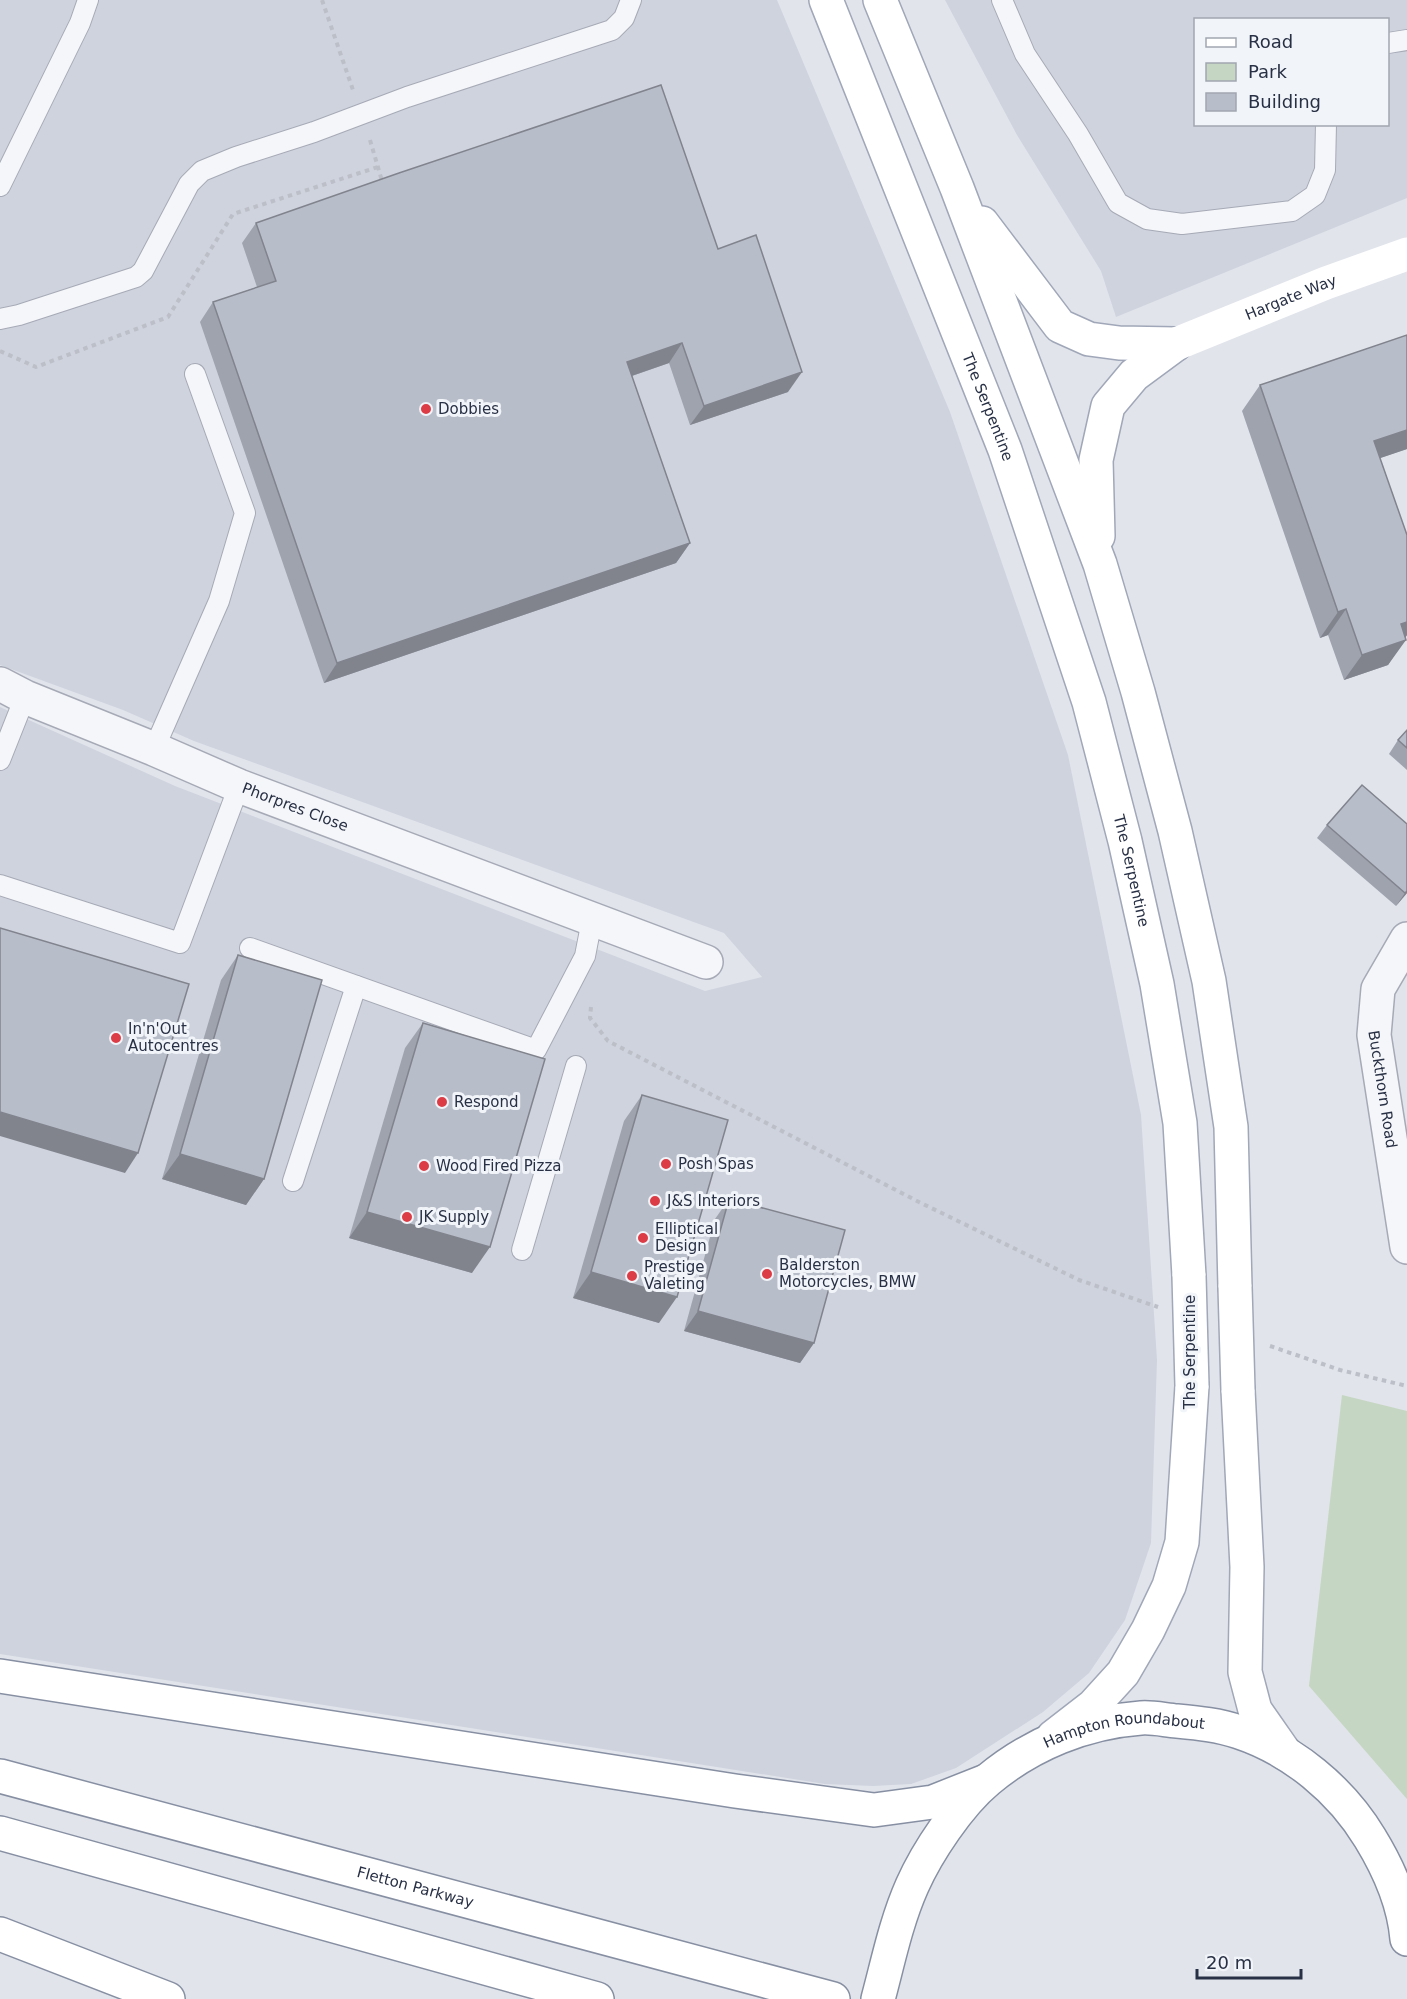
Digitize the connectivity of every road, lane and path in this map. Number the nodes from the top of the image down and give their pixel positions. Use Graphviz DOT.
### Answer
graph roads {
  1 [pos="88,0"];
  2 [pos="631,0"];
  3 [pos="826,0"];
  4 [pos="880,0"];
  5 [pos="1002,0"];
  6 [pos="1407,40"];
  7 [pos="1389,43"];
  8 [pos="1326,126"];
  9 [pos="378,166"];
  10 [pos="0,186"];
  11 [pos="957,188"];
  12 [pos="1407,254"];
  13 [pos="0,319"];
  14 [pos="1176,344"];
  15 [pos="0,351"];
  16 [pos="195,374"];
  17 [pos="1100,564"];
  18 [pos="12,691"];
  19 [pos="154,748"];
  20 [pos="0,760"];
  21 [pos="239,786"];
  22 [pos="0,885"];
  23 [pos="592,920"];
  24 [pos="1407,939"];
  25 [pos="250,948"];
  26 [pos="585,956"];
  27 [pos="706,962"];
  28 [pos="356,986"];
  29 [pos="576,1066"];
  30 [pos="293,1181"];
  31 [pos="1407,1247"];
  32 [pos="522,1250"];
  33 [pos="1158,1308"];
  34 [pos="1260,1343"];
  35 [pos="1407,1386"];
  36 [pos="0,1676"];
  37 [pos="1047,1742"];
  38 [pos="1285,1753"];
  39 [pos="0,1776"];
  40 [pos="986,1781"];
  41 [pos="0,1833"];
  42 [pos="1384,1861"];
  43 [pos="1407,1885"];
  44 [pos="0,1934"];
  45 [pos="1407,1939"];
  46 [pos="168,1999"];
  47 [pos="597,1999"];
  48 [pos="833,1999"];
  49 [pos="878,1999"];
  1 -- 10 [label="lane"];
  2 -- 13 [label="lane"];
  3 -- 37 [label="main road, The Serpentine, bridge"];
  4 -- 11 [label="main road"];
  5 -- 8 [label="lane"];
  6 -- 7 [label="lane"];
  9 -- 15 [label="path"];
  11 -- 14 [label="main road"];
  11 -- 17 [label="main road"];
  12 -- 14 [label="main road, Hargate Way"];
  14 -- 17 [label="main road"];
  16 -- 19 [label="lane"];
  17 -- 38 [label="main road, bridge"];
  18 -- 19 [label="street, Phorpres Close"];
  18 -- 20 [label="lane"];
  19 -- 21 [label="street, Phorpres Close"];
  21 -- 22 [label="lane"];
  21 -- 23 [label="street, Phorpres Close"];
  23 -- 26 [label="lane"];
  23 -- 27 [label="street, Phorpres Close"];
  24 -- 31 [label="street, Buckthorn Road"];
  25 -- 28 [label="lane"];
  26 -- 28 [label="lane"];
  26 -- 33 [label="path"];
  28 -- 30 [label="lane"];
  29 -- 32 [label="lane"];
  34 -- 35 [label="path"];
  36 -- 40 [label="main road"];
  37 -- 38 [label="main road, Hampton Roundabout"];
  37 -- 40 [label="main road, Hampton Roundabout"];
  38 -- 42 [label="main road, Hampton Roundabout"];
  39 -- 48 [label="main road, Fletton Parkway"];
  40 -- 49 [label="main road, Hampton Roundabout"];
  41 -- 47 [label="main road"];
  42 -- 43 [label="main road"];
  42 -- 45 [label="main road, Hampton Roundabout"];
  44 -- 46 [label="main road"];
}
